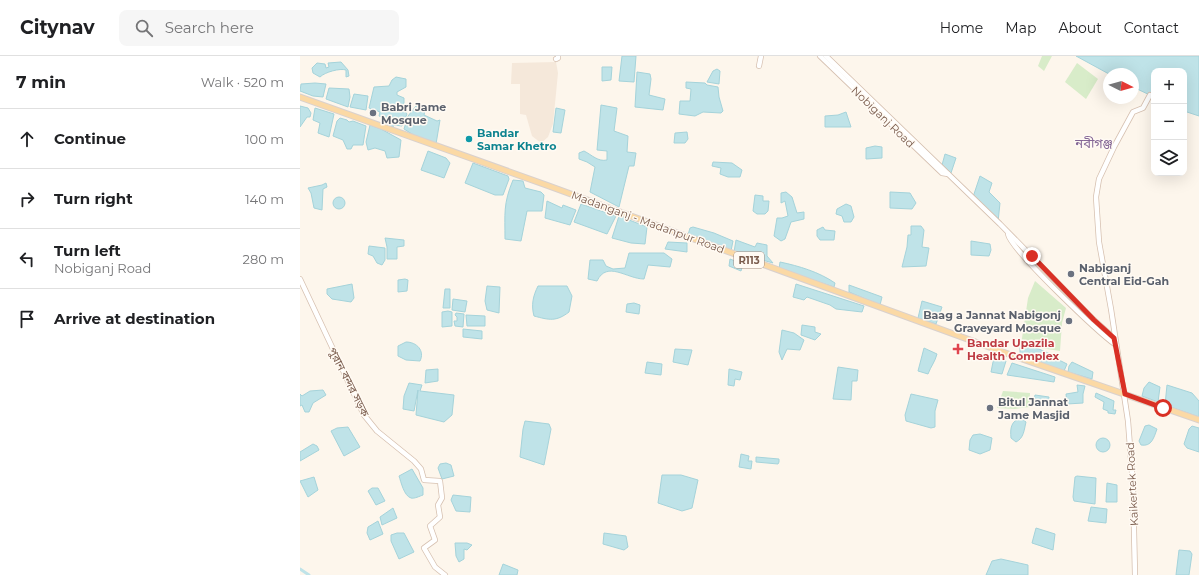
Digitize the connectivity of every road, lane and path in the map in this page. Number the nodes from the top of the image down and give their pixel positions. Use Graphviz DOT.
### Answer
graph roads {
  1 [pos="761,56"];
  2 [pos="820,56"];
  3 [pos="826,56"];
  4 [pos="759,66"];
  5 [pos="1150,96"];
  6 [pos="300,97"];
  7 [pos="948,174"];
  8 [pos="1008,232"];
  9 [pos="300,279"];
  10 [pos="1114,338"];
  11 [pos="1116,345"];
  12 [pos="1125,394"];
  13 [pos="1199,420"];
  14 [pos="445,575"];
  15 [pos="1135,575"];
  1 -- 4 [label="main road"];
  2 -- 7 [label="main road, Nobiganj Road"];
  3 -- 7 [label="main road, Nobiganj Road"];
  5 -- 10 [label="main road, Kaikertek Road"];
  6 -- 12 [label="main road, Madanganj - Madanpur Road / R113"];
  7 -- 8 [label="main road, Nobiganj Road"];
  8 -- 10 [label="main road, Nobiganj Road"];
  8 -- 11 [label="main road, Nobiganj Road"];
  9 -- 14 [label="main road, পুরান বন্দর সড়ক"];
  10 -- 11 [label="main road, Kaikertek Road"];
  11 -- 12 [label="main road, Kaikertek Road"];
  12 -- 13 [label="main road, Madanganj - Madanpur Road / R113"];
  12 -- 15 [label="main road, Kaikertek Road"];
}
